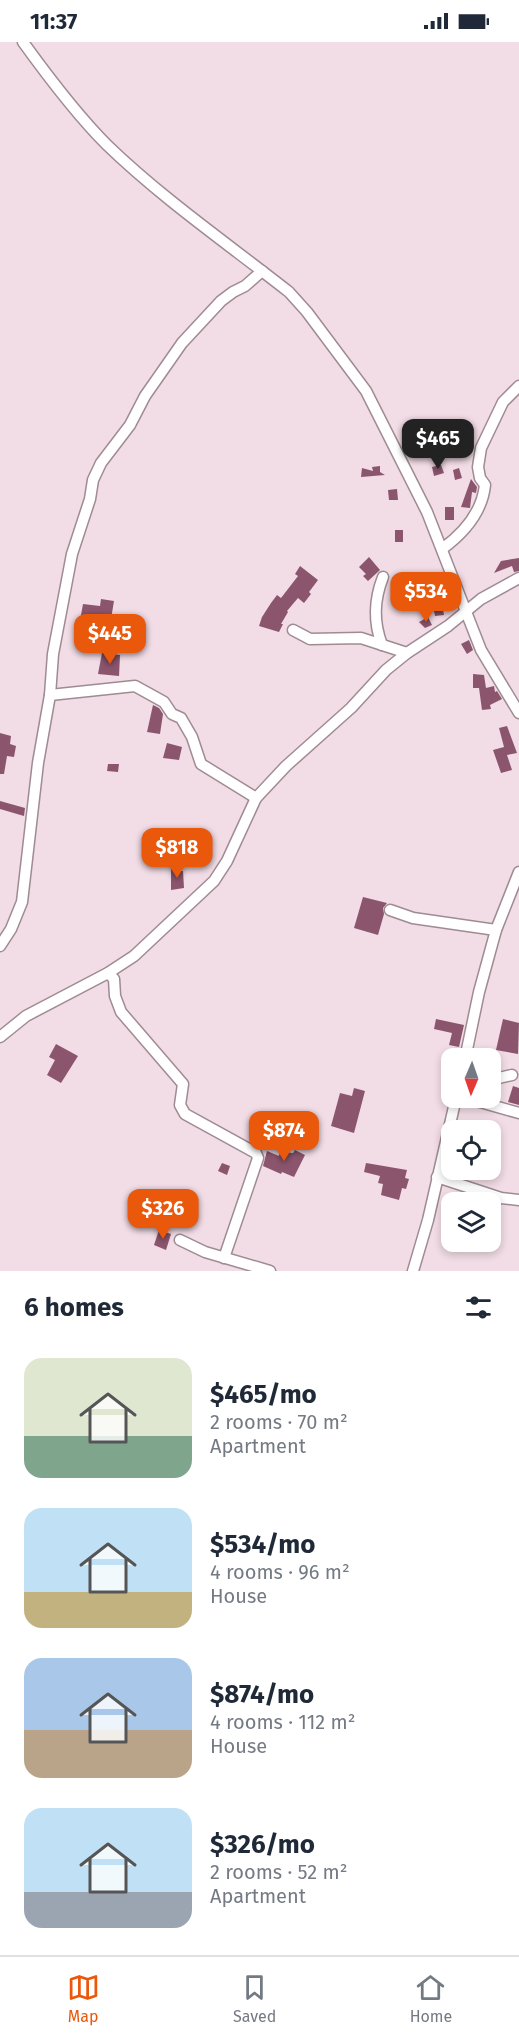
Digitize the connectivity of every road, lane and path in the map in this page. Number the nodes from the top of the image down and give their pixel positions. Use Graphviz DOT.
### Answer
graph roads {
  1 [pos="23,42"];
  2 [pos="262,271"];
  3 [pos="519,386"];
  4 [pos="442,549"];
  5 [pos="383,576"];
  6 [pos="519,579"];
  7 [pos="465,610"];
  8 [pos="293,630"];
  9 [pos="382,645"];
  10 [pos="407,653"];
  11 [pos="50,695"];
  12 [pos="519,713"];
  13 [pos="256,798"];
  14 [pos="519,872"];
  15 [pos="390,910"];
  16 [pos="496,930"];
  17 [pos="0,946"];
  18 [pos="108,973"];
  19 [pos="0,1037"];
  20 [pos="467,1048"];
  21 [pos="512,1075"];
  22 [pos="501,1078"];
  23 [pos="454,1108"];
  24 [pos="501,1108"];
  25 [pos="519,1113"];
  26 [pos="437,1177"];
  27 [pos="519,1200"];
  28 [pos="180,1240"];
  29 [pos="224,1258"];
  30 [pos="270,1271"];
  31 [pos="413,1271"];
  1 -- 2 [label="street"];
  2 -- 4 [label="street"];
  2 -- 11 [label="street"];
  3 -- 4 [label="street"];
  4 -- 7 [label="street"];
  5 -- 9 [label="street"];
  6 -- 7 [label="street"];
  7 -- 10 [label="street"];
  7 -- 12 [label="street"];
  8 -- 9 [label="street"];
  9 -- 10 [label="street"];
  10 -- 13 [label="street"];
  11 -- 13 [label="street"];
  11 -- 17 [label="street"];
  13 -- 18 [label="street"];
  14 -- 16 [label="street"];
  15 -- 16 [label="street"];
  16 -- 20 [label="street"];
  18 -- 19 [label="street"];
  18 -- 29 [label="street"];
  21 -- 22 [label="street"];
  23 -- 26 [label="street"];
  24 -- 25 [label="street"];
  26 -- 27 [label="street"];
  26 -- 31 [label="street"];
  28 -- 29 [label="street"];
  29 -- 30 [label="street"];
}
